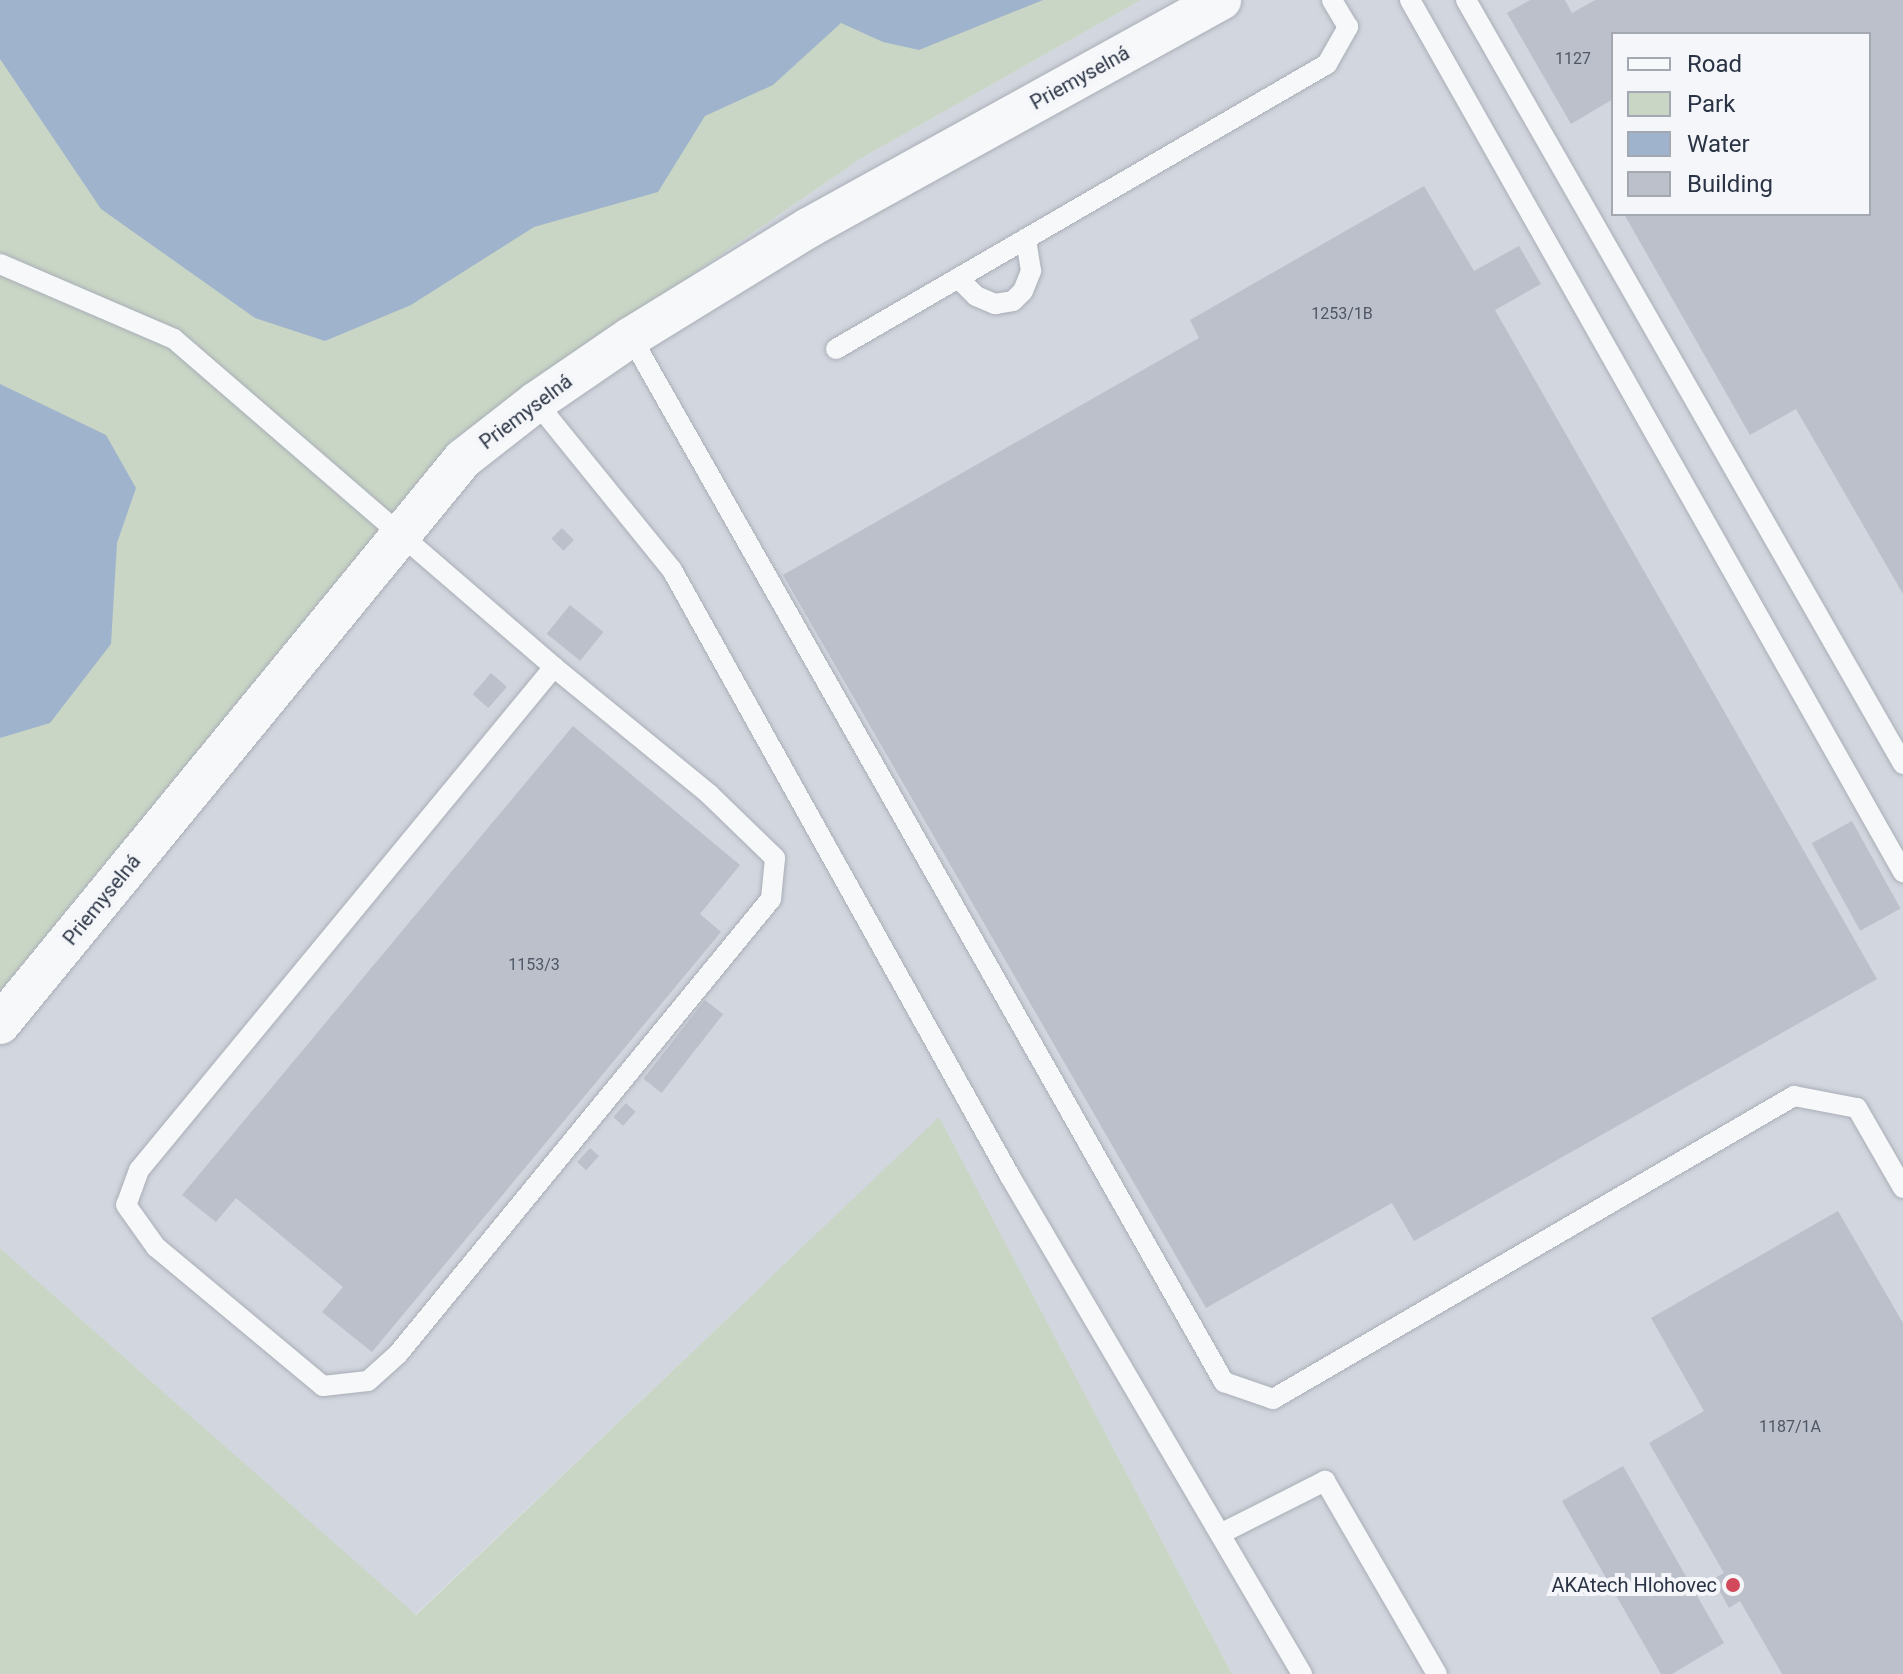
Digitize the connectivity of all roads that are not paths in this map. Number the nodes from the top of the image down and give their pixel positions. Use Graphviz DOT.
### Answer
graph roads {
  1 [pos="1221,0"];
  2 [pos="1332,0"];
  3 [pos="1410,0"];
  4 [pos="1466,0"];
  5 [pos="1026,238"];
  6 [pos="0,264"];
  7 [pos="958,278"];
  8 [pos="631,337"];
  9 [pos="836,349"];
  10 [pos="536,402"];
  11 [pos="402,533"];
  12 [pos="554,667"];
  13 [pos="1903,764"];
  14 [pos="1903,872"];
  15 [pos="0,1024"];
  16 [pos="1903,1188"];
  17 [pos="1220,1534"];
  18 [pos="1302,1674"];
  19 [pos="1437,1674"];
  1 -- 8 [label="street, Priemyselná"];
  2 -- 5 [label="lane"];
  3 -- 14 [label="lane"];
  4 -- 13 [label="lane"];
  5 -- 7 [label="lane"];
  5 -- 7 [label="lane"];
  6 -- 11 [label="lane"];
  7 -- 9 [label="lane"];
  8 -- 10 [label="street, Priemyselná"];
  8 -- 16 [label="lane"];
  10 -- 11 [label="street, Priemyselná"];
  10 -- 17 [label="lane"];
  11 -- 12 [label="lane"];
  11 -- 15 [label="street, Priemyselná"];
  12 -- 12 [label="lane"];
  17 -- 18 [label="lane"];
  17 -- 19 [label="lane"];
}
